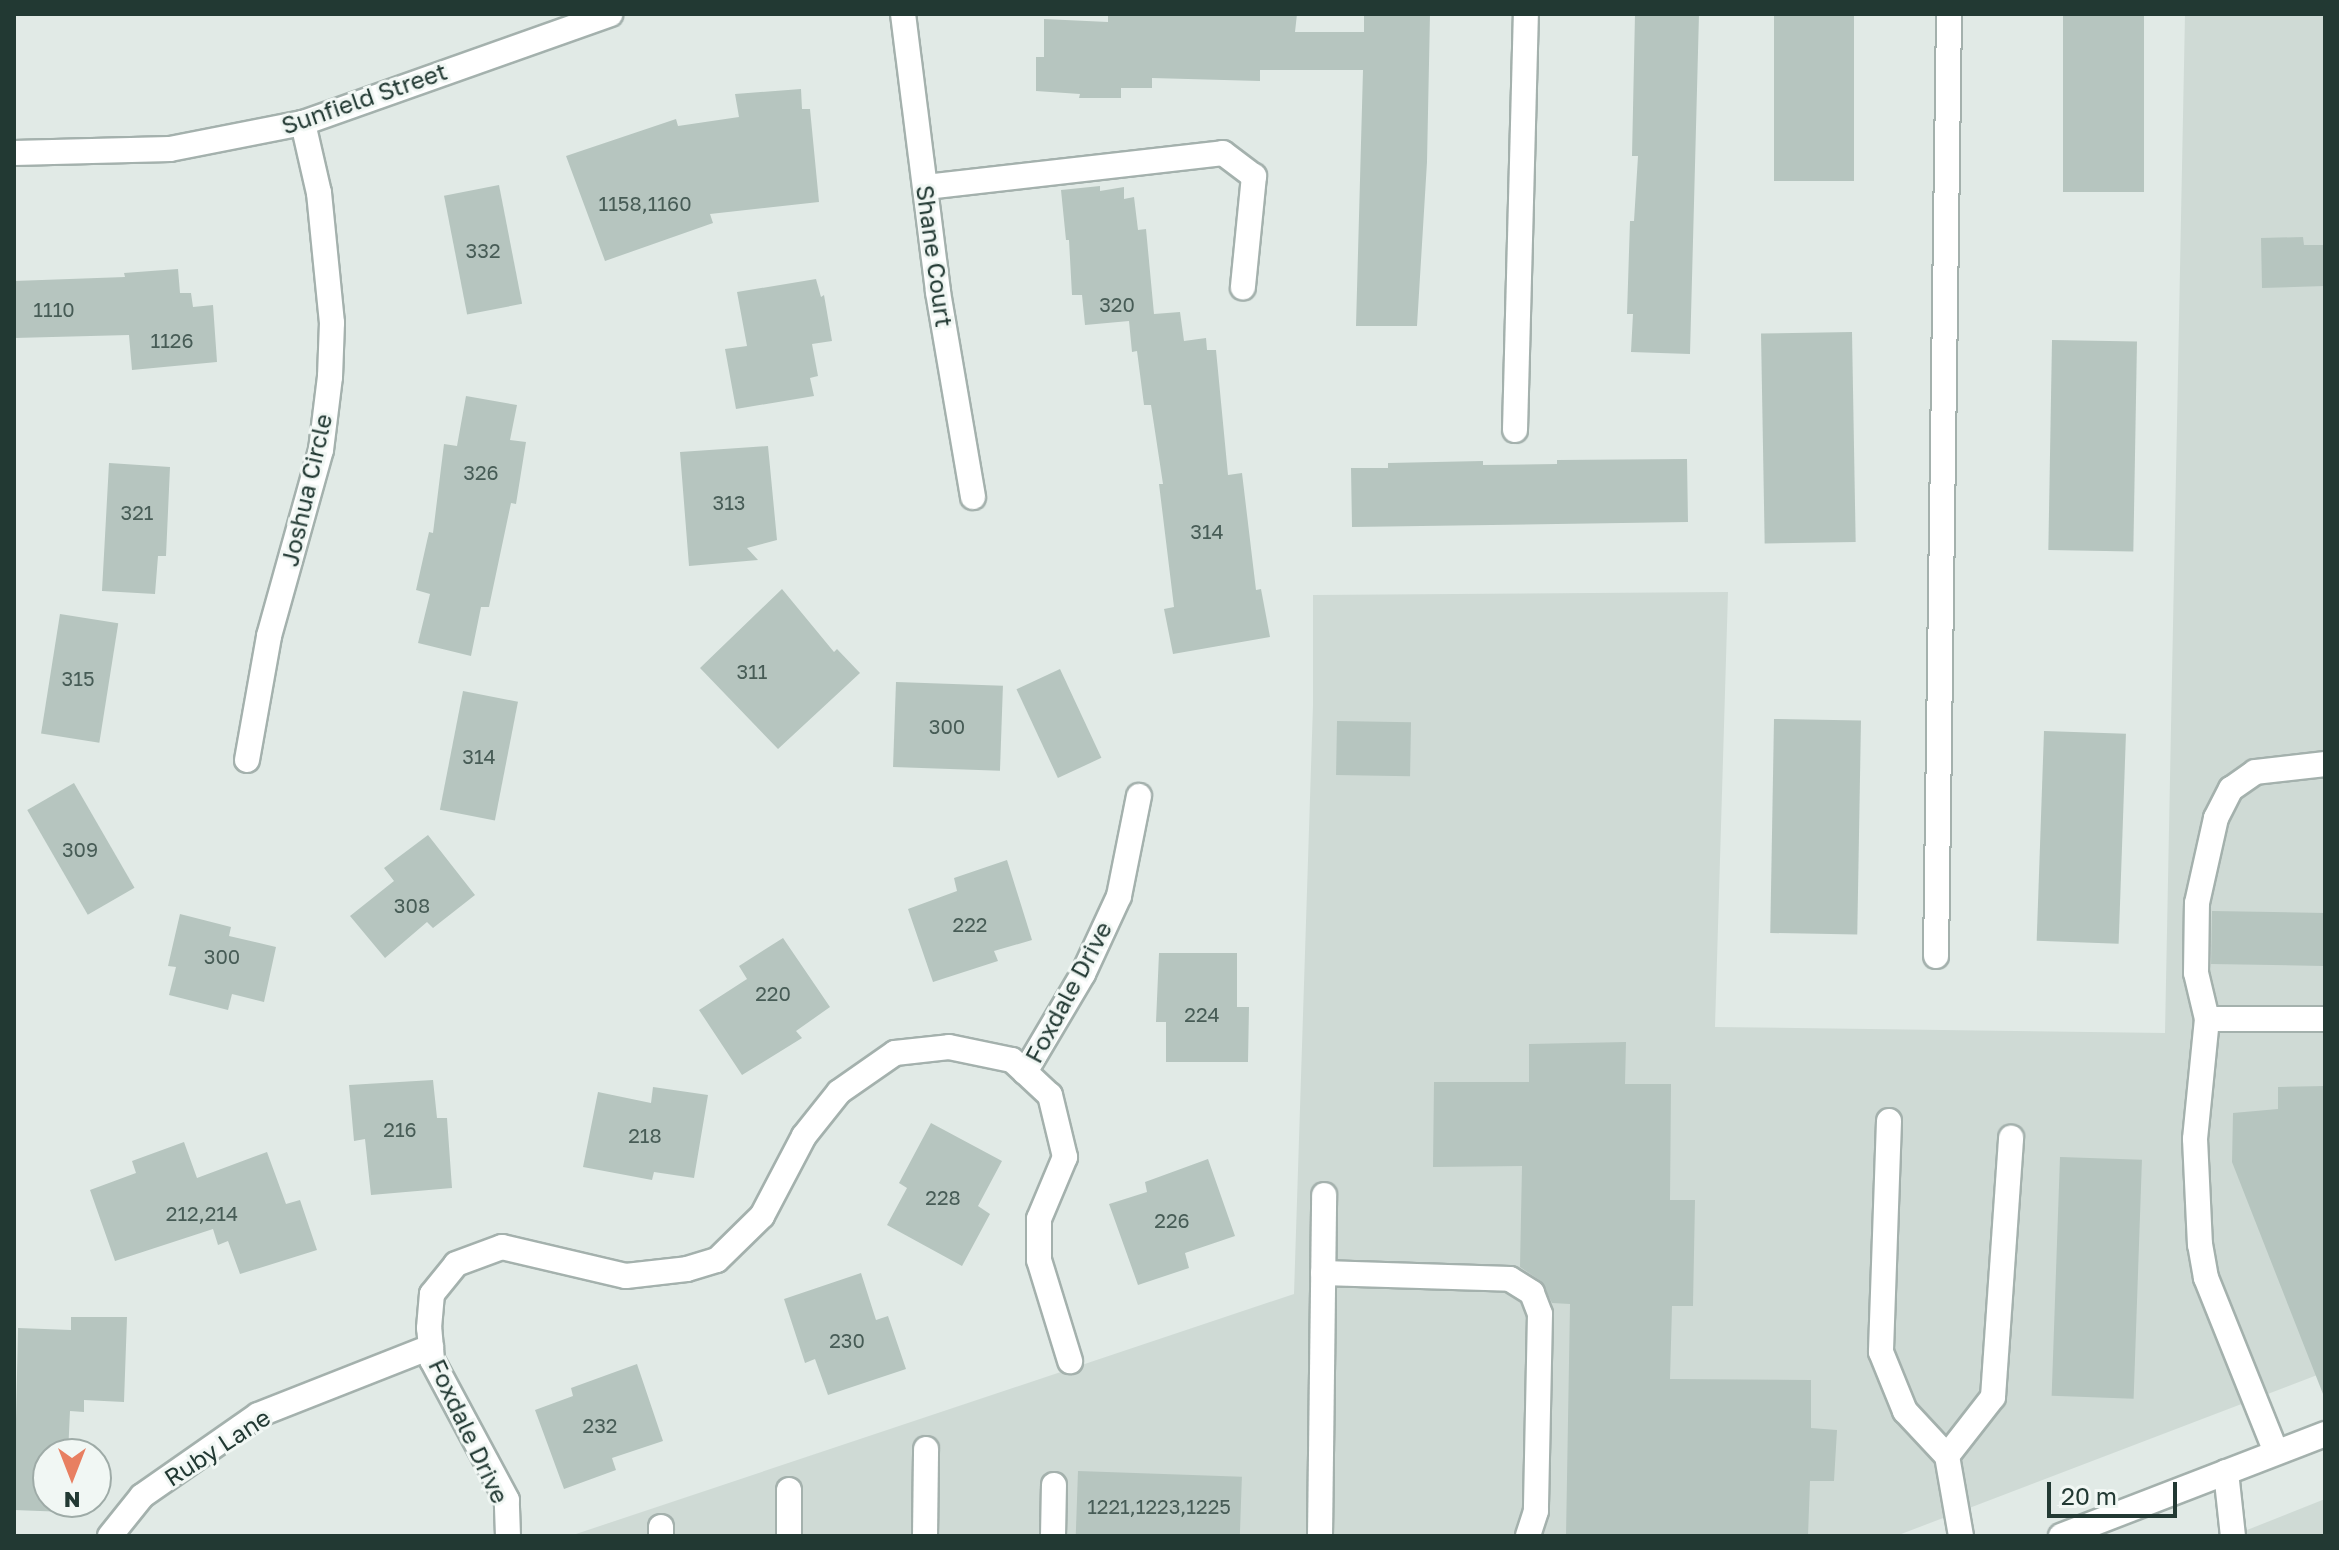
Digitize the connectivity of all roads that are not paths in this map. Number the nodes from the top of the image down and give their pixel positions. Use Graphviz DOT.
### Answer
graph roads {
  1 [pos="610,14"];
  2 [pos="903,14"];
  3 [pos="1526,14"];
  4 [pos="1949,14"];
  5 [pos="303,123"];
  6 [pos="14,153"];
  7 [pos="926,187"];
  8 [pos="1243,287"];
  9 [pos="1515,430"];
  10 [pos="973,497"];
  11 [pos="247,760"];
  12 [pos="2325,764"];
  13 [pos="1139,796"];
  14 [pos="1936,956"];
  15 [pos="2207,1019"];
  16 [pos="2325,1019"];
  17 [pos="1025,1072"];
  18 [pos="1889,1121"];
  19 [pos="2011,1138"];
  20 [pos="1324,1195"];
  21 [pos="1323,1273"];
  22 [pos="431,1347"];
  23 [pos="1070,1361"];
  24 [pos="2325,1434"];
  25 [pos="926,1449"];
  26 [pos="2276,1452"];
  27 [pos="1947,1456"];
  28 [pos="2226,1472"];
  29 [pos="1054,1485"];
  30 [pos="789,1490"];
  31 [pos="110,1536"];
  32 [pos="508,1536"];
  33 [pos="789,1536"];
  34 [pos="925,1536"];
  35 [pos="1053,1536"];
  36 [pos="1320,1536"];
  37 [pos="1528,1536"];
  38 [pos="1961,1536"];
  39 [pos="2062,1536"];
  40 [pos="2233,1536"];
  1 -- 5 [label="street, Sunfield Street"];
  2 -- 7 [label="street, Shane Court"];
  3 -- 9 [label="street"];
  4 -- 14 [label="street"];
  5 -- 6 [label="street, Sunfield Street"];
  5 -- 11 [label="street, Joshua Circle"];
  7 -- 8 [label="street"];
  7 -- 10 [label="street, Shane Court"];
  12 -- 15 [label="street"];
  13 -- 17 [label="street, Foxdale Drive"];
  15 -- 16 [label="street"];
  15 -- 26 [label="street"];
  17 -- 22 [label="street, Foxdale Drive"];
  17 -- 23 [label="street"];
  18 -- 27 [label="street"];
  19 -- 27 [label="street"];
  20 -- 21 [label="street"];
  21 -- 36 [label="street"];
  21 -- 37 [label="street"];
  22 -- 31 [label="street, Ruby Lane"];
  22 -- 32 [label="street, Foxdale Drive"];
  24 -- 26 [label="street"];
  25 -- 34 [label="street"];
  26 -- 28 [label="street"];
  27 -- 38 [label="street"];
  28 -- 39 [label="street"];
  28 -- 40 [label="street"];
  29 -- 35 [label="street"];
  30 -- 33 [label="street"];
}
